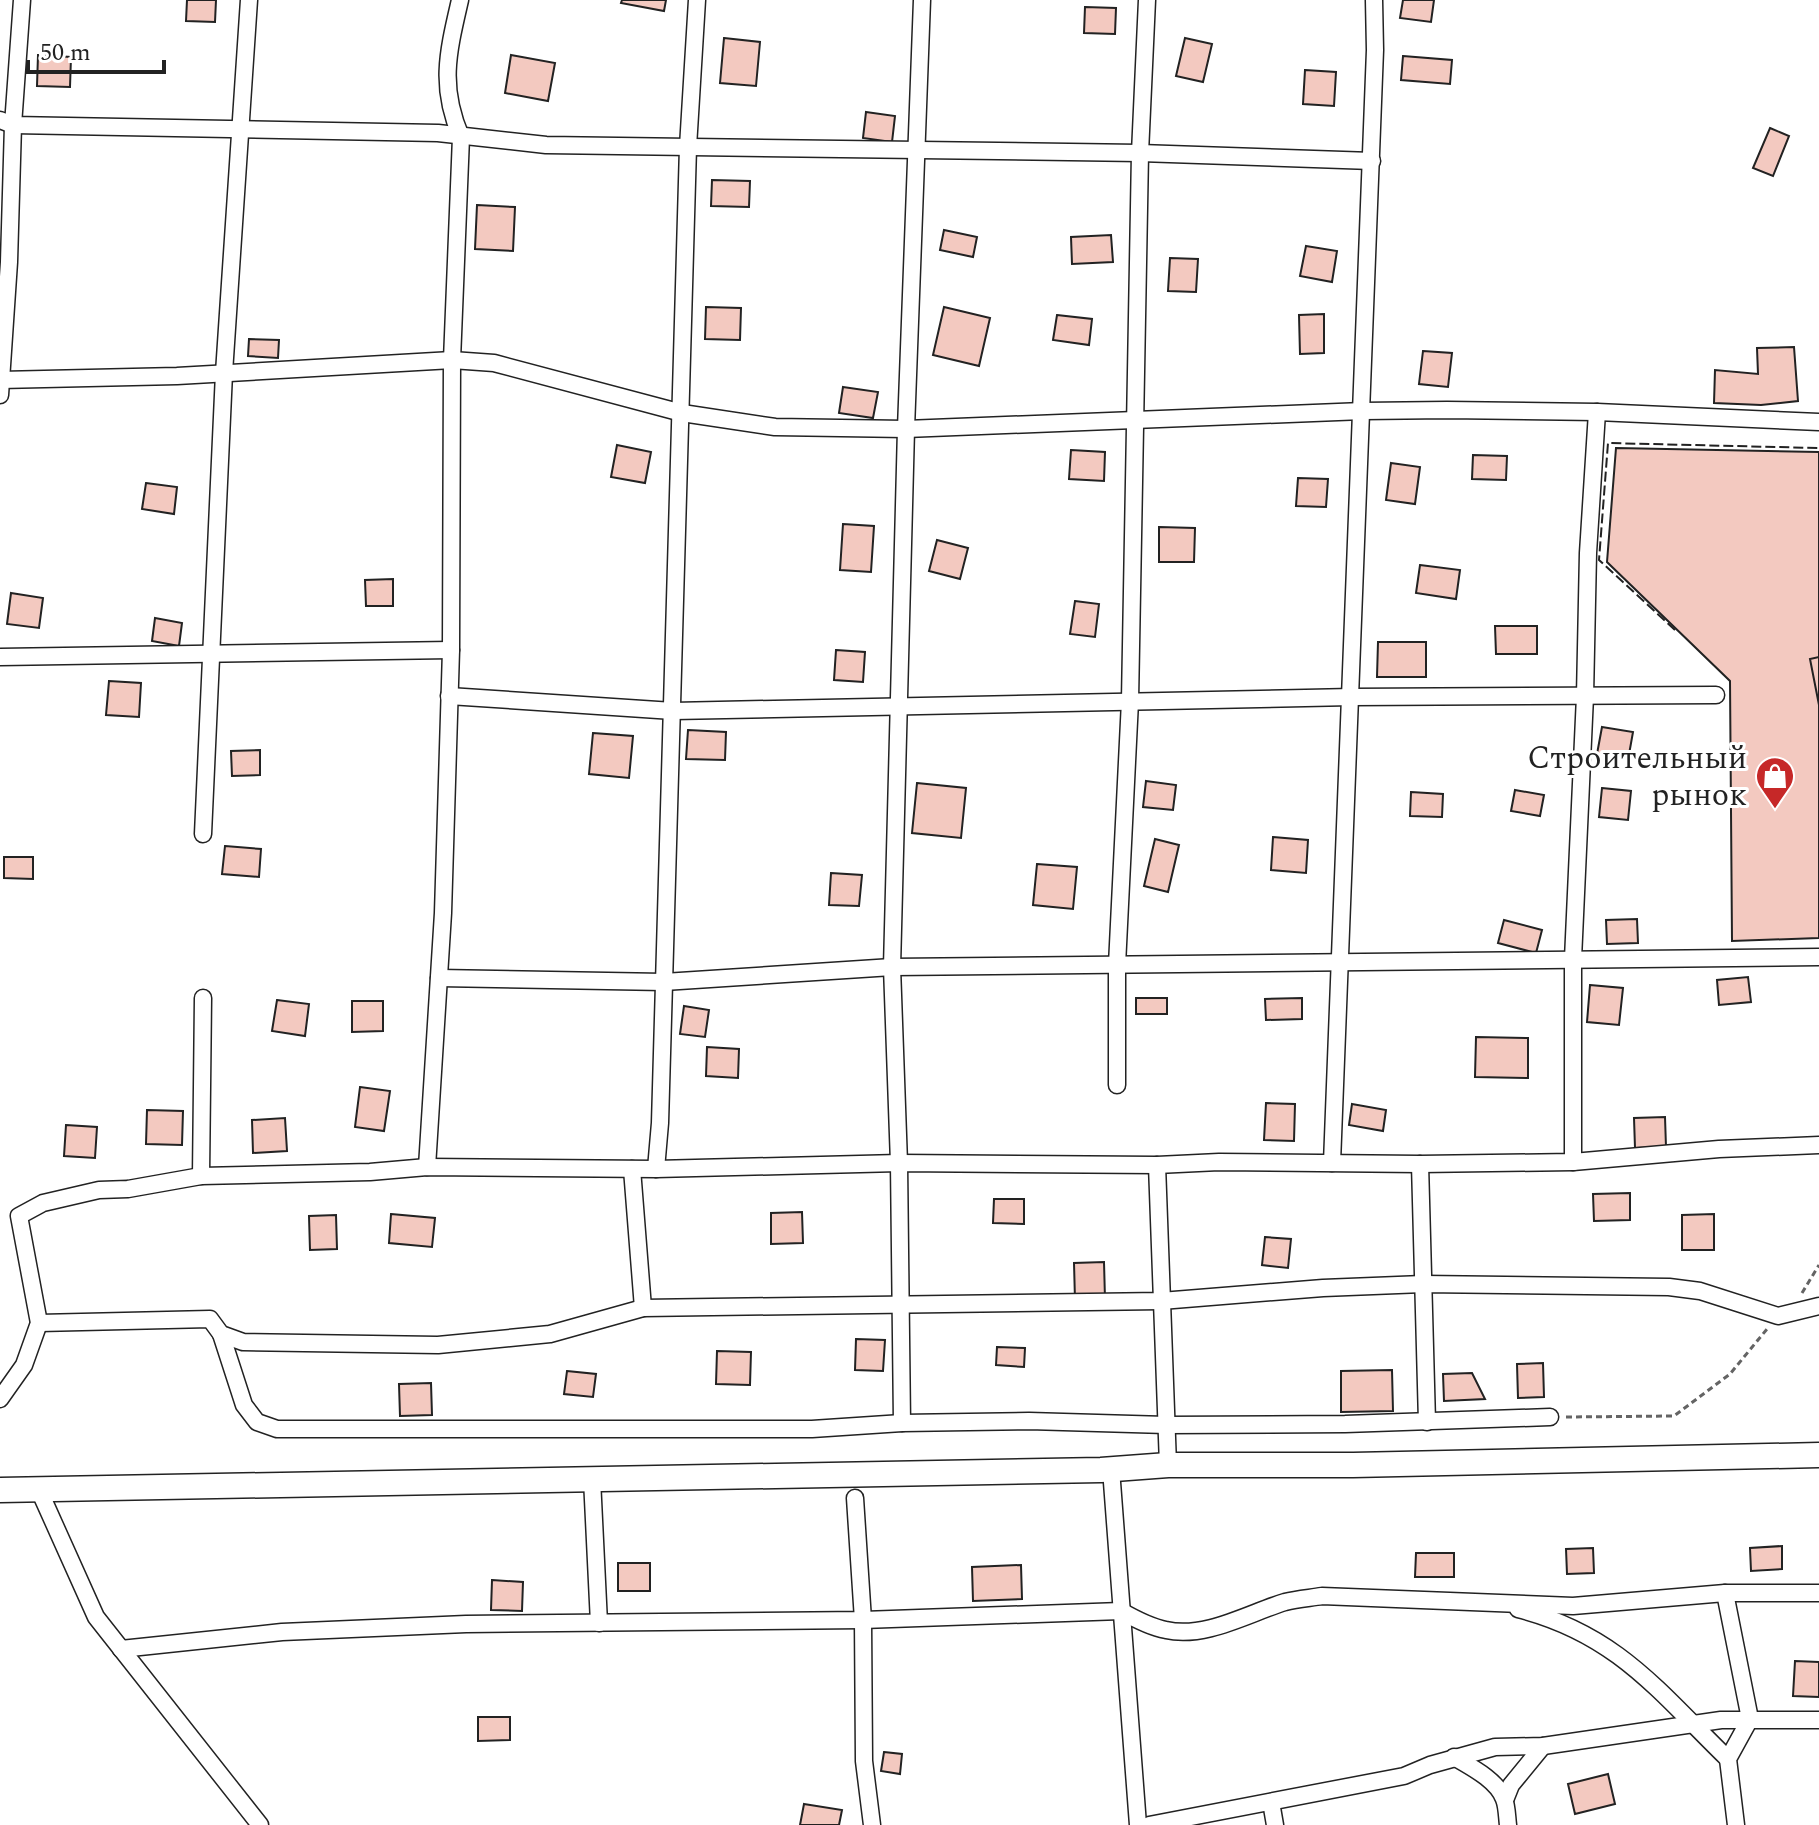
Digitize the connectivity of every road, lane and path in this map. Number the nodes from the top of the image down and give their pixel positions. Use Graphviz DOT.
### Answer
graph roads {
  1 [pos="22,0"];
  2 [pos="249,0"];
  3 [pos="460,0"];
  4 [pos="697,0"];
  5 [pos="922,0"];
  6 [pos="1147,0"];
  7 [pos="1374,0"];
  8 [pos="6,122"];
  9 [pos="239,130"];
  10 [pos="461,137"];
  11 [pos="688,147"];
  12 [pos="916,150"];
  13 [pos="1140,153"];
  14 [pos="1372,161"];
  15 [pos="452,360"];
  16 [pos="224,373"];
  17 [pos="0,380"];
  18 [pos="0,395"];
  19 [pos="1363,411"];
  20 [pos="1597,412"];
  21 [pos="682,413"];
  22 [pos="1136,419"];
  23 [pos="1819,422"];
  24 [pos="906,429"];
  25 [pos="451,650"];
  26 [pos="212,654"];
  27 [pos="0,657"];
  28 [pos="1716,695"];
  29 [pos="449,696"];
  30 [pos="1585,696"];
  31 [pos="1352,697"];
  32 [pos="1130,701"];
  33 [pos="898,706"];
  34 [pos="673,711"];
  35 [pos="203,834"];
  36 [pos="1819,957"];
  37 [pos="1573,959"];
  38 [pos="1341,963"];
  39 [pos="1117,965"];
  40 [pos="892,967"];
  41 [pos="439,978"];
  42 [pos="664,982"];
  43 [pos="203,998"];
  44 [pos="1117,1085"];
  45 [pos="1819,1145"];
  46 [pos="1573,1162"];
  47 [pos="899,1163"];
  48 [pos="1332,1163"];
  49 [pos="1420,1164"];
  50 [pos="1157,1165"];
  51 [pos="427,1167"];
  52 [pos="632,1169"];
  53 [pos="656,1169"];
  54 [pos="201,1176"];
  55 [pos="1819,1265"];
  56 [pos="1423,1284"];
  57 [pos="1161,1301"];
  58 [pos="900,1305"];
  59 [pos="1819,1306"];
  60 [pos="643,1308"];
  61 [pos="1778,1316"];
  62 [pos="39,1323"];
  63 [pos="221,1334"];
  64 [pos="0,1399"];
  65 [pos="1550,1417"];
  66 [pos="1427,1422"];
  67 [pos="902,1423"];
  68 [pos="1166,1425"];
  69 [pos="1819,1455"];
  70 [pos="1168,1465"];
  71 [pos="1111,1469"];
  72 [pos="592,1479"];
  73 [pos="0,1490"];
  74 [pos="39,1490"];
  75 [pos="855,1498"];
  76 [pos="1725,1593"];
  77 [pos="1819,1593"];
  78 [pos="1486,1601"];
  79 [pos="1121,1611"];
  80 [pos="863,1620"];
  81 [pos="599,1623"];
  82 [pos="121,1649"];
  83 [pos="1750,1719"];
  84 [pos="1819,1720"];
  85 [pos="1694,1724"];
  86 [pos="1543,1746"];
  87 [pos="1454,1757"];
  88 [pos="1728,1759"];
  89 [pos="1505,1800"];
  90 [pos="1271,1802"];
  91 [pos="260,1825"];
  92 [pos="872,1825"];
  93 [pos="1138,1825"];
  94 [pos="1149,1825"];
  95 [pos="1275,1825"];
  96 [pos="1508,1825"];
  97 [pos="1736,1825"];
  1 -- 8 [label="street"];
  2 -- 9 [label="street"];
  3 -- 10 [label="street"];
  4 -- 11 [label="street"];
  5 -- 12 [label="street"];
  6 -- 13 [label="street"];
  7 -- 14 [label="street"];
  8 -- 9 [label="street"];
  8 -- 17 [label="street"];
  9 -- 10 [label="street"];
  9 -- 16 [label="street"];
  10 -- 11 [label="street"];
  10 -- 15 [label="street"];
  11 -- 12 [label="street"];
  11 -- 21 [label="street"];
  12 -- 13 [label="street"];
  12 -- 24 [label="street"];
  13 -- 14 [label="street"];
  13 -- 22 [label="street"];
  14 -- 19 [label="street"];
  15 -- 16 [label="street"];
  15 -- 21 [label="street"];
  15 -- 25 [label="street"];
  16 -- 17 [label="street"];
  16 -- 26 [label="street"];
  17 -- 18 [label="street"];
  19 -- 20 [label="street"];
  19 -- 22 [label="street"];
  19 -- 31 [label="street"];
  20 -- 23 [label="street"];
  20 -- 30 [label="street"];
  21 -- 24 [label="street"];
  21 -- 34 [label="street"];
  22 -- 24 [label="street"];
  22 -- 32 [label="street"];
  24 -- 33 [label="street"];
  25 -- 26 [label="street"];
  25 -- 29 [label="street"];
  26 -- 27 [label="street"];
  26 -- 35 [label="street"];
  28 -- 30 [label="street"];
  29 -- 34 [label="street"];
  29 -- 41 [label="street"];
  30 -- 31 [label="street"];
  30 -- 37 [label="street"];
  31 -- 32 [label="street"];
  31 -- 38 [label="street"];
  32 -- 33 [label="street"];
  32 -- 39 [label="street"];
  33 -- 34 [label="street"];
  33 -- 40 [label="street"];
  34 -- 42 [label="street"];
  36 -- 37 [label="street"];
  37 -- 38 [label="street"];
  37 -- 46 [label="street"];
  38 -- 39 [label="street"];
  38 -- 48 [label="street"];
  39 -- 40 [label="street"];
  39 -- 44 [label="street"];
  40 -- 42 [label="street"];
  40 -- 47 [label="street"];
  41 -- 42 [label="street"];
  41 -- 51 [label="street"];
  42 -- 53 [label="street"];
  43 -- 54 [label="street"];
  45 -- 46 [label="street"];
  46 -- 49 [label="street"];
  47 -- 50 [label="street"];
  47 -- 53 [label="street"];
  47 -- 58 [label="street"];
  48 -- 49 [label="street"];
  48 -- 50 [label="street"];
  49 -- 56 [label="street"];
  50 -- 57 [label="street"];
  51 -- 52 [label="street"];
  51 -- 54 [label="street"];
  52 -- 53 [label="street"];
  52 -- 60 [label="street"];
  54 -- 62 [label="street"];
  55 -- 61 [label="path"];
  56 -- 57 [label="street"];
  56 -- 61 [label="street"];
  56 -- 66 [label="street"];
  57 -- 58 [label="street"];
  57 -- 68 [label="street"];
  58 -- 60 [label="street"];
  58 -- 67 [label="street"];
  59 -- 61 [label="street"];
  60 -- 63 [label="street"];
  61 -- 65 [label="path"];
  62 -- 63 [label="street"];
  62 -- 64 [label="street"];
  63 -- 67 [label="street"];
  65 -- 66 [label="street"];
  66 -- 68 [label="street"];
  67 -- 68 [label="street"];
  68 -- 70 [label="street"];
  69 -- 70 [label="street"];
  70 -- 71 [label="street"];
  71 -- 72 [label="street"];
  71 -- 79 [label="street"];
  72 -- 74 [label="street"];
  72 -- 81 [label="street"];
  73 -- 74 [label="street"];
  74 -- 82 [label="street"];
  75 -- 80 [label="street"];
  76 -- 77 [label="street"];
  76 -- 78 [label="street"];
  76 -- 83 [label="street"];
  78 -- 79 [label="street"];
  78 -- 85 [label="street"];
  79 -- 80 [label="street"];
  79 -- 93 [label="street"];
  80 -- 81 [label="street"];
  80 -- 92 [label="street"];
  81 -- 82 [label="street"];
  82 -- 91 [label="street"];
  83 -- 84 [label="street"];
  83 -- 85 [label="street"];
  83 -- 88 [label="street"];
  85 -- 86 [label="street"];
  85 -- 88 [label="street"];
  86 -- 87 [label="street"];
  86 -- 89 [label="street"];
  87 -- 89 [label="street"];
  87 -- 90 [label="street"];
  88 -- 97 [label="street"];
  89 -- 96 [label="street"];
  90 -- 94 [label="street"];
  90 -- 95 [label="street"];
}
